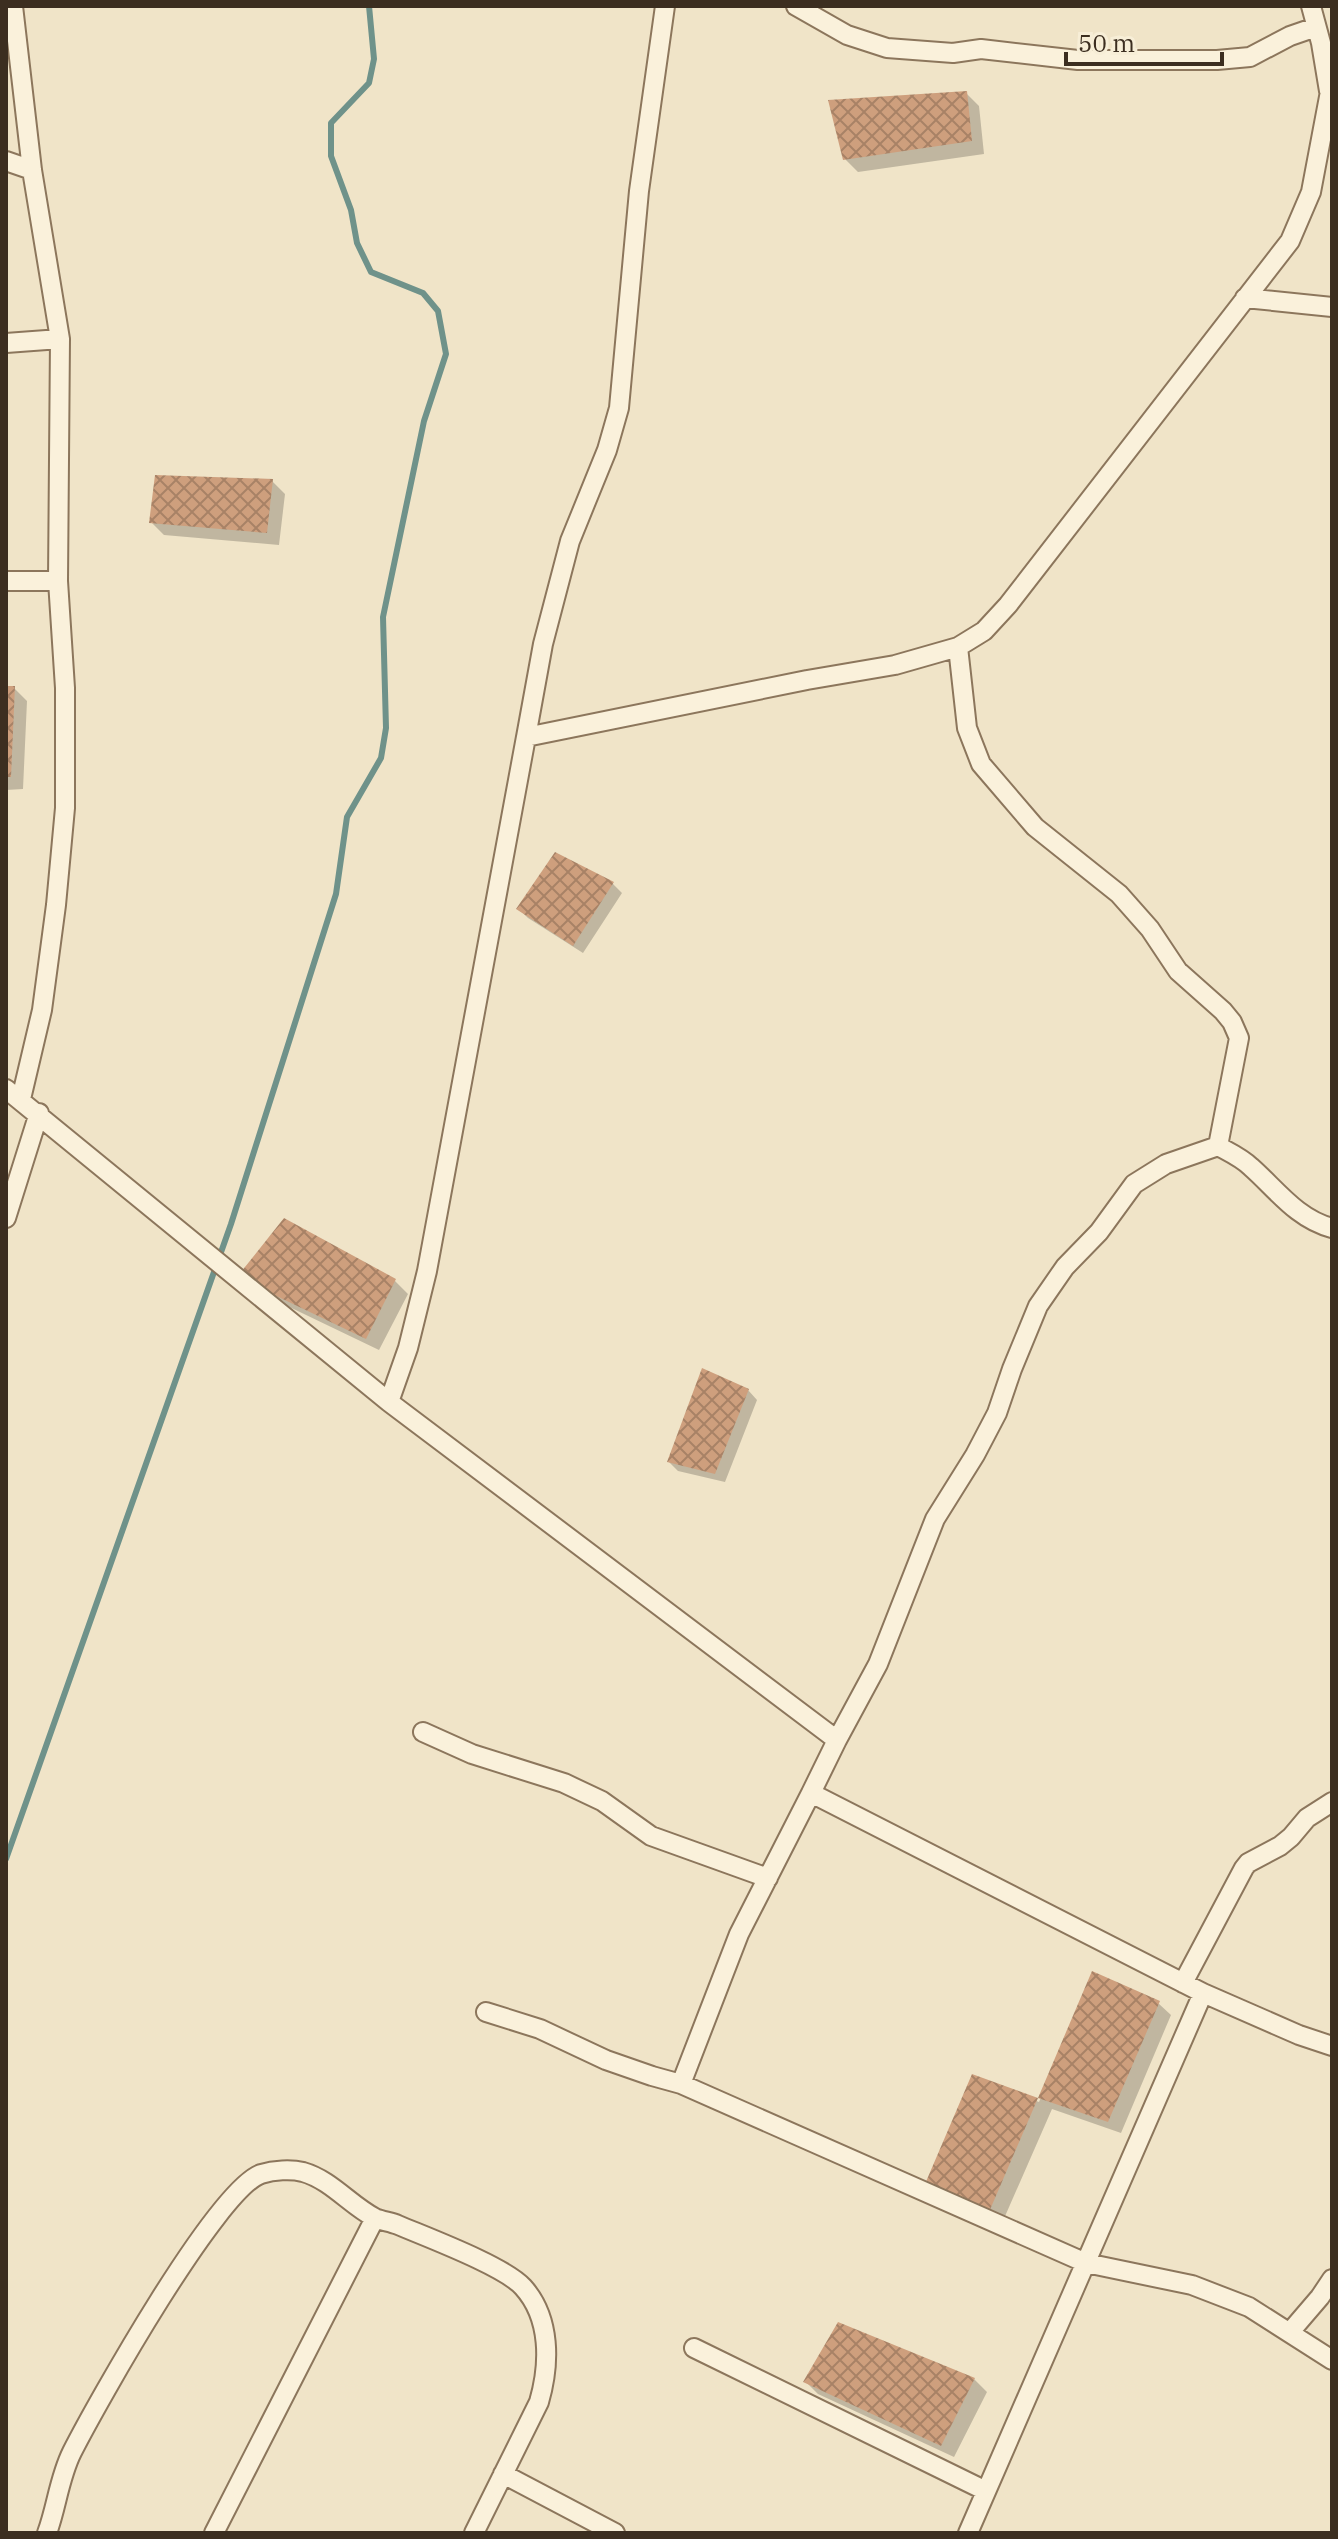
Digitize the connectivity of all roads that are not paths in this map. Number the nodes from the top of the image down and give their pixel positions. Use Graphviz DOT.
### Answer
graph roads {
  1 [pos="13,6"];
  2 [pos="665,6"];
  3 [pos="796,6"];
  4 [pos="1311,6"];
  5 [pos="1316,27"];
  6 [pos="1331,91"];
  7 [pos="6,161"];
  8 [pos="32,170"];
  9 [pos="1245,298"];
  10 [pos="1332,307"];
  11 [pos="60,339"];
  12 [pos="6,343"];
  13 [pos="6,581"];
  14 [pos="58,581"];
  15 [pos="958,647"];
  16 [pos="526,737"];
  17 [pos="14,1094"];
  18 [pos="39,1113"];
  19 [pos="1218,1146"];
  20 [pos="6,1218"];
  21 [pos="1332,1228"];
  22 [pos="389,1402"];
  23 [pos="423,1732"];
  24 [pos="837,1740"];
  25 [pos="811,1793"];
  26 [pos="1332,1802"];
  27 [pos="768,1878"];
  28 [pos="1183,1983"];
  29 [pos="1203,1993"];
  30 [pos="486,2012"];
  31 [pos="1332,2046"];
  32 [pos="681,2084"];
  33 [pos="375,2218"];
  34 [pos="1086,2263"];
  35 [pos="1332,2279"];
  36 [pos="1290,2332"];
  37 [pos="694,2348"];
  38 [pos="1332,2360"];
  39 [pos="503,2474"];
  40 [pos="986,2491"];
  41 [pos="47,2533"];
  42 [pos="214,2533"];
  43 [pos="474,2533"];
  44 [pos="615,2533"];
  45 [pos="968,2533"];
  1 -- 8 [label="street"];
  2 -- 16 [label="street"];
  3 -- 5 [label="street"];
  4 -- 5 [label="street"];
  5 -- 6 [label="street"];
  6 -- 9 [label="street"];
  7 -- 8 [label="street"];
  8 -- 11 [label="street"];
  9 -- 10 [label="street"];
  9 -- 15 [label="street"];
  11 -- 12 [label="street"];
  11 -- 14 [label="street"];
  13 -- 14 [label="street"];
  14 -- 17 [label="street"];
  15 -- 16 [label="street"];
  15 -- 19 [label="street"];
  16 -- 22 [label="street"];
  17 -- 18 [label="street"];
  18 -- 20 [label="street"];
  18 -- 22 [label="street"];
  19 -- 21 [label="street"];
  19 -- 24 [label="street"];
  22 -- 24 [label="street"];
  23 -- 27 [label="street"];
  24 -- 25 [label="street"];
  25 -- 27 [label="street"];
  25 -- 28 [label="street"];
  26 -- 28 [label="street"];
  27 -- 32 [label="street"];
  28 -- 29 [label="street"];
  29 -- 31 [label="street"];
  29 -- 34 [label="street"];
  30 -- 32 [label="street"];
  32 -- 34 [label="street"];
  33 -- 39 [label="street"];
  33 -- 41 [label="street"];
  33 -- 42 [label="street"];
  34 -- 36 [label="street"];
  34 -- 40 [label="street"];
  35 -- 36 [label="street"];
  36 -- 38 [label="street"];
  37 -- 40 [label="street"];
  39 -- 43 [label="street"];
  39 -- 44 [label="street"];
  40 -- 45 [label="street"];
}
